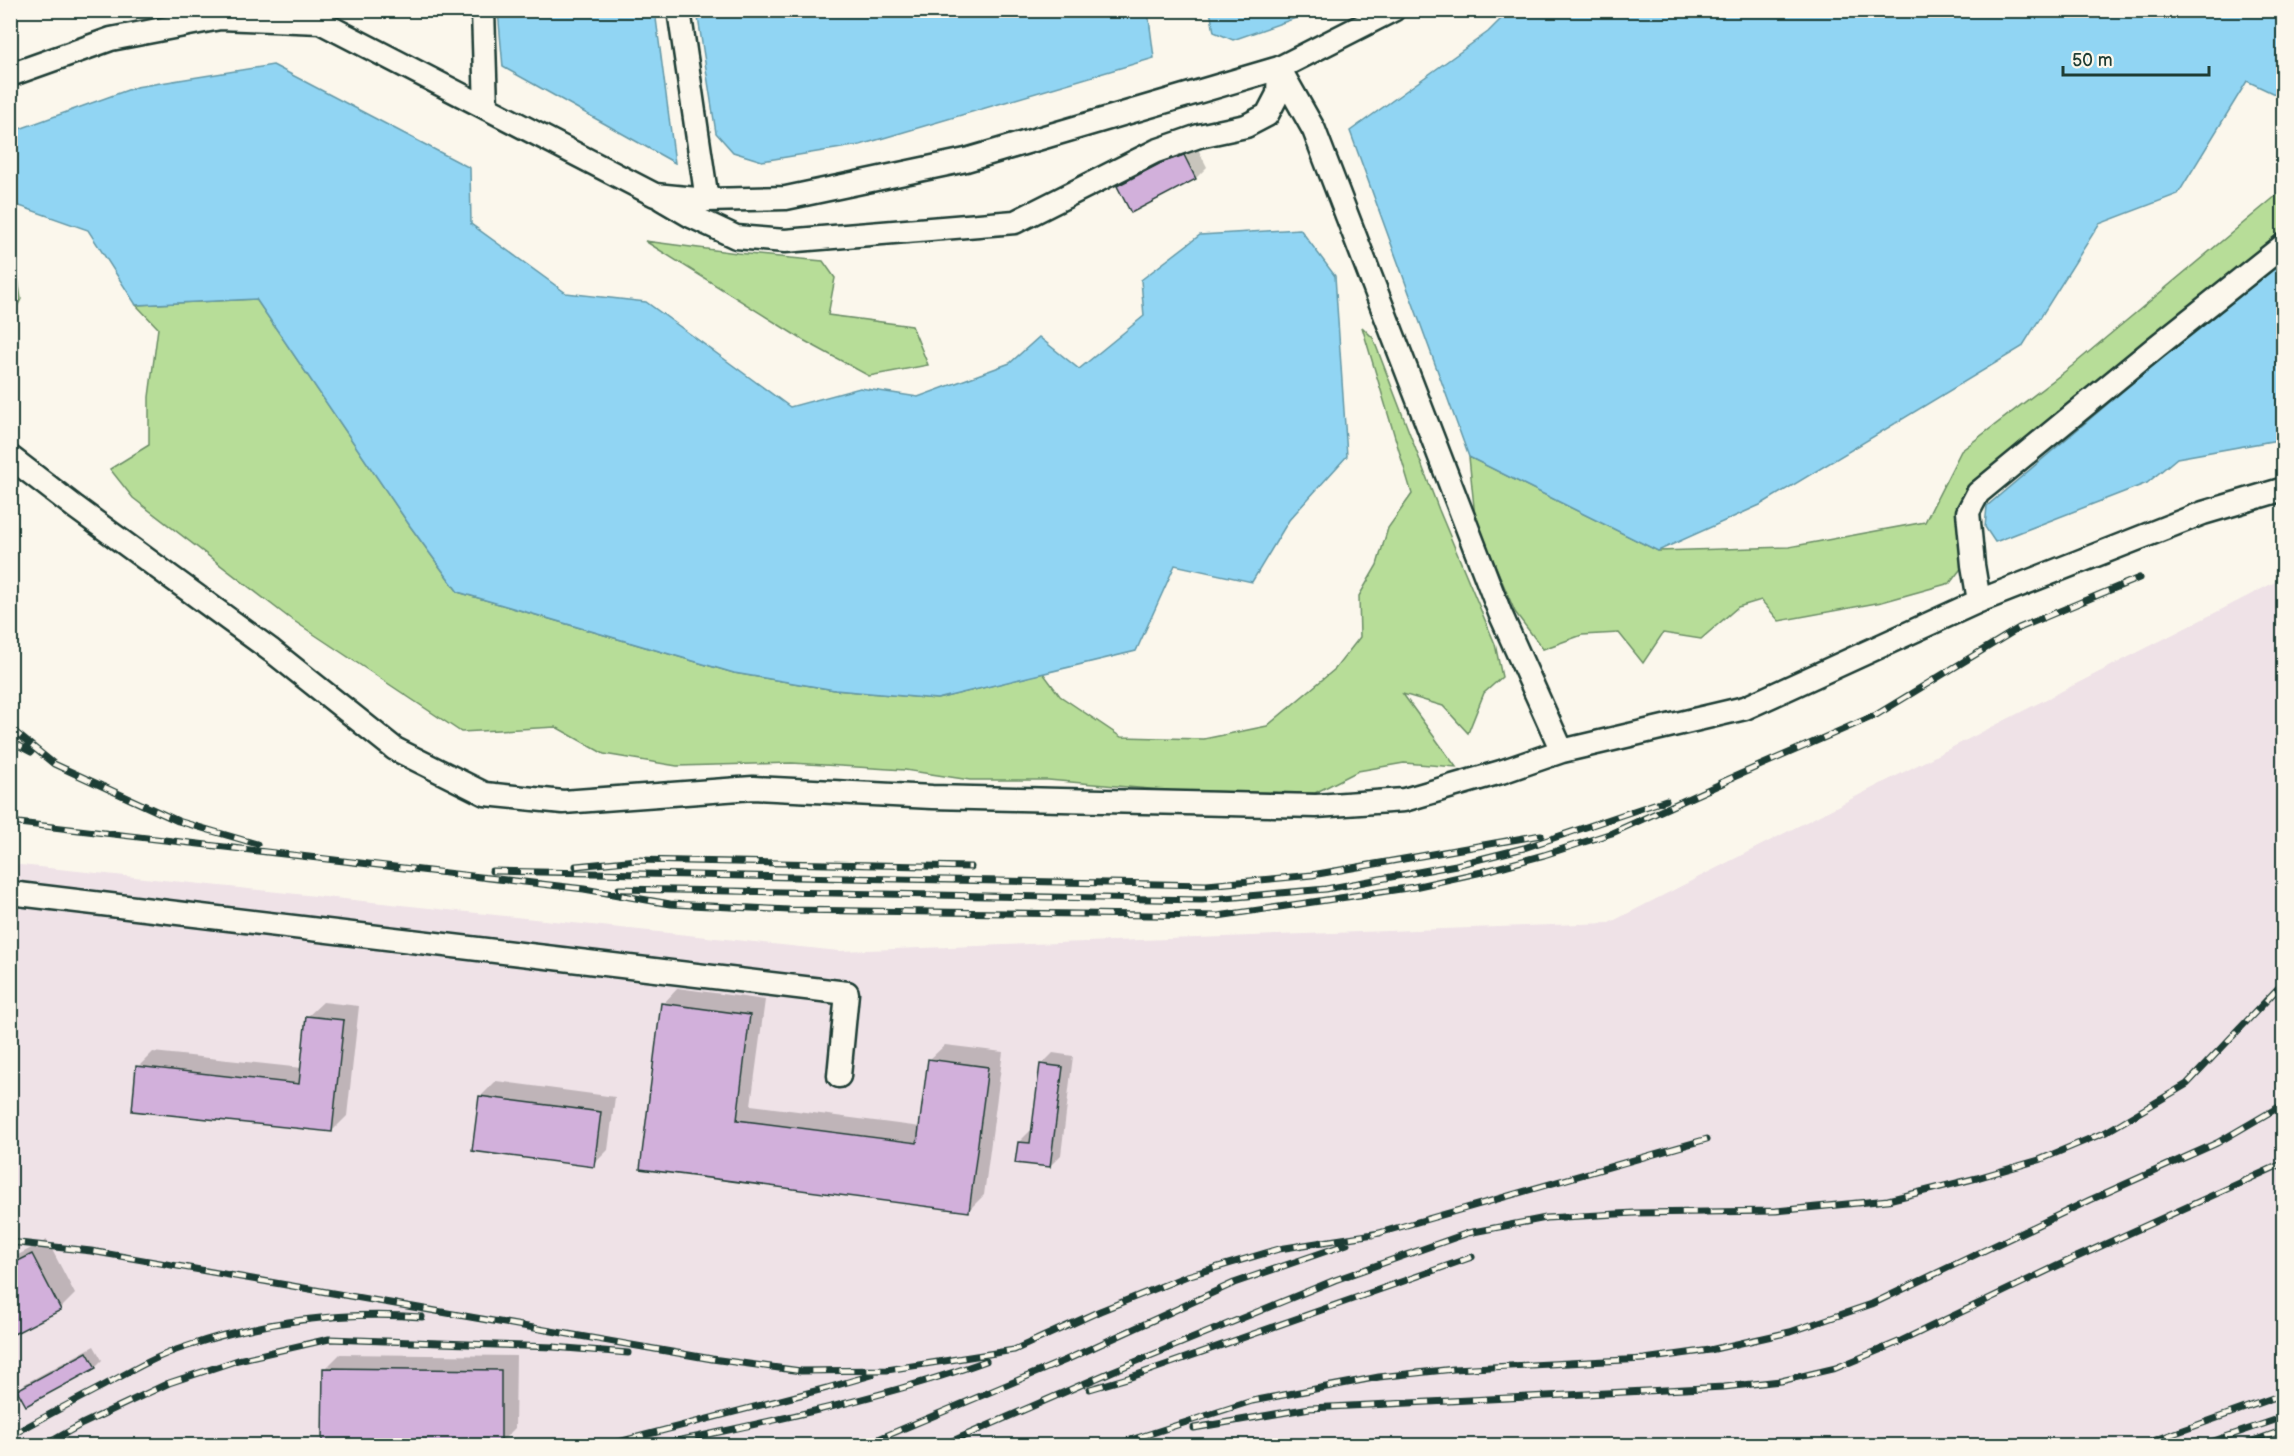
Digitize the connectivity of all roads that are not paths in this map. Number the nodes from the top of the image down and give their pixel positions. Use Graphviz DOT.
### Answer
graph roads {
  1 [pos="483,10"];
  2 [pos="679,10"];
  3 [pos="1393,10"];
  4 [pos="320,16"];
  5 [pos="1279,68"];
  6 [pos="10,75"];
  7 [pos="486,108"];
  8 [pos="655,195"];
  9 [pos="707,200"];
  10 [pos="2283,245"];
  11 [pos="10,457"];
  12 [pos="2283,489"];
  13 [pos="1979,601"];
  14 [pos="1562,751"];
  15 [pos="10,894"];
  16 [pos="839,1076"];
  1 -- 7 [label="lane"];
  2 -- 9 [label="lane"];
  3 -- 5 [label="lane"];
  4 -- 6 [label="lane"];
  4 -- 7 [label="lane"];
  5 -- 8 [label="lane"];
  5 -- 9 [label="lane"];
  5 -- 14 [label="lane"];
  7 -- 8 [label="lane"];
  8 -- 9 [label="lane"];
  10 -- 13 [label="lane"];
  11 -- 14 [label="lane"];
  12 -- 13 [label="lane"];
  13 -- 14 [label="lane"];
  15 -- 16 [label="lane"];
}
